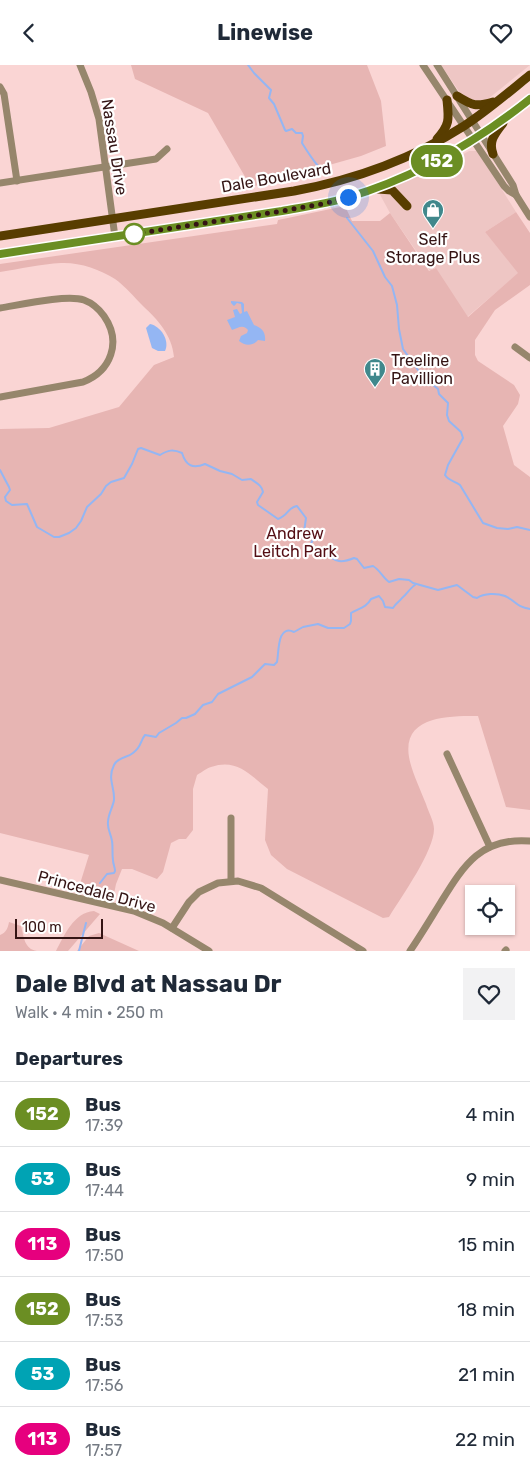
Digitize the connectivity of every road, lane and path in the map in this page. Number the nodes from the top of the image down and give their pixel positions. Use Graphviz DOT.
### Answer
graph roads {
  1 [pos="80,65"];
  2 [pos="423,65"];
  3 [pos="437,65"];
  4 [pos="530,75"];
  5 [pos="0,87"];
  6 [pos="457,96"];
  7 [pos="530,99"];
  8 [pos="447,100"];
  9 [pos="498,100"];
  10 [pos="507,117"];
  11 [pos="468,123"];
  12 [pos="478,138"];
  13 [pos="431,145"];
  14 [pos="167,149"];
  15 [pos="493,154"];
  16 [pos="106,167"];
  17 [pos="17,181"];
  18 [pos="0,183"];
  19 [pos="373,189"];
  20 [pos="516,195"];
  21 [pos="408,206"];
  22 [pos="530,217"];
  23 [pos="112,219"];
  24 [pos="0,236"];
  25 [pos="115,237"];
  26 [pos="0,254"];
  27 [pos="0,308"];
  28 [pos="515,347"];
  29 [pos="530,358"];
  30 [pos="0,397"];
  31 [pos="447,754"];
  32 [pos="230,818"];
  33 [pos="530,841"];
  34 [pos="490,847"];
  35 [pos="0,880"];
  36 [pos="231,881"];
  37 [pos="172,928"];
  38 [pos="209,951"];
  39 [pos="363,951"];
  40 [pos="410,951"];
  1 -- 16 [label="street, Nassau Drive"];
  2 -- 8 [label="street"];
  3 -- 6 [label="street"];
  4 -- 9 [label="main road, Dale Boulevard"];
  5 -- 17 [label="street"];
  6 -- 9 [label="main road"];
  6 -- 11 [label="street"];
  7 -- 10 [label="main road, Dale Boulevard"];
  8 -- 11 [label="street"];
  8 -- 13 [label="main road"];
  9 -- 11 [label="main road, Dale Boulevard"];
  10 -- 12 [label="main road, Dale Boulevard"];
  10 -- 15 [label="main road"];
  11 -- 12 [label="street"];
  11 -- 13 [label="main road, Dale Boulevard"];
  12 -- 15 [label="street"];
  12 -- 19 [label="main road, Dale Boulevard"];
  12 -- 20 [label="street"];
  13 -- 23 [label="main road, Dale Boulevard"];
  14 -- 16 [label="street"];
  15 -- 20 [label="street"];
  16 -- 17 [label="street"];
  16 -- 23 [label="street, Nassau Drive"];
  17 -- 18 [label="street"];
  19 -- 21 [label="main road"];
  19 -- 25 [label="main road, Dale Boulevard"];
  20 -- 22 [label="street"];
  23 -- 24 [label="main road, Dale Boulevard"];
  23 -- 25 [label="street, Nassau Drive"];
  25 -- 26 [label="main road, Dale Boulevard"];
  27 -- 30 [label="street"];
  28 -- 29 [label="street"];
  31 -- 34 [label="street"];
  32 -- 36 [label="street"];
  33 -- 34 [label="street"];
  34 -- 40 [label="street"];
  35 -- 37 [label="street, Princedale Drive"];
  36 -- 37 [label="street"];
  36 -- 39 [label="street"];
  37 -- 38 [label="street, Princedale Drive"];
}
